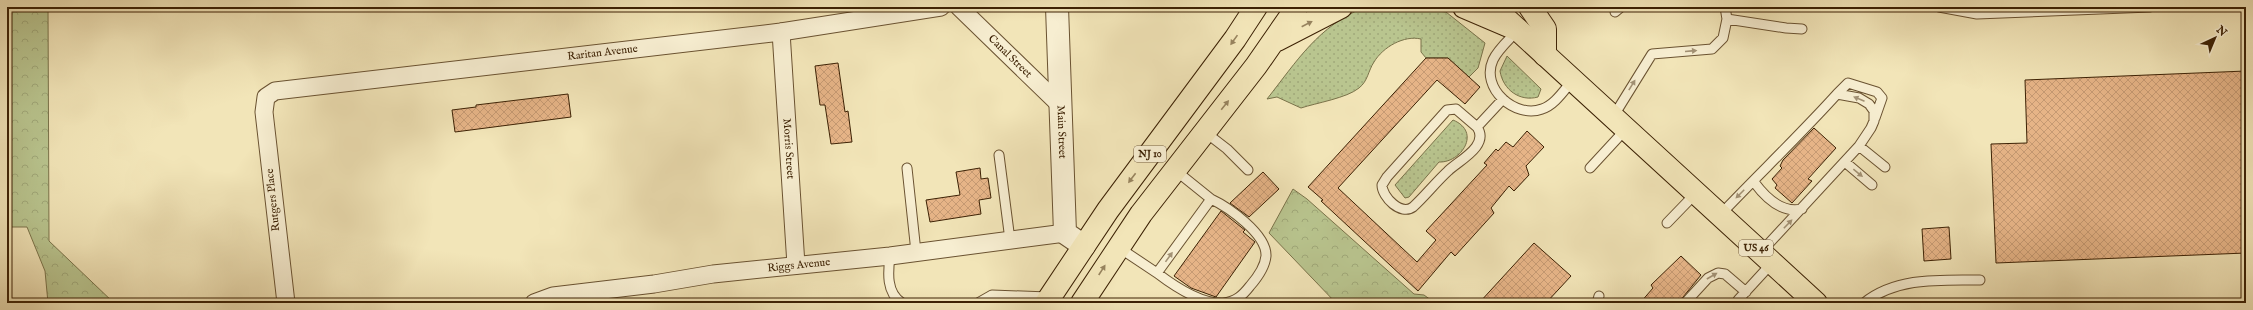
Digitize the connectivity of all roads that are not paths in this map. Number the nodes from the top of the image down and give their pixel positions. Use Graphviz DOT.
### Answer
graph roads {
  1 [pos="941,7"];
  2 [pos="959,7"];
  3 [pos="1057,7"];
  4 [pos="1256,7"];
  5 [pos="1297,7"];
  6 [pos="1341,7"];
  7 [pos="1464,7"];
  8 [pos="1492,7"];
  9 [pos="1530,7"];
  10 [pos="1725,7"];
  11 [pos="1939,7"];
  12 [pos="2150,7"];
  13 [pos="1727,19"];
  14 [pos="1802,29"];
  15 [pos="1518,30"];
  16 [pos="781,32"];
  17 [pos="1274,41"];
  18 [pos="1545,55"];
  19 [pos="1573,80"];
  20 [pos="1837,94"];
  21 [pos="266,97"];
  22 [pos="1503,99"];
  23 [pos="1060,106"];
  24 [pos="1874,121"];
  25 [pos="1620,123"];
  26 [pos="1477,126"];
  27 [pos="1204,132"];
  28 [pos="1859,146"];
  29 [pos="999,155"];
  30 [pos="1844,162"];
  31 [pos="1885,167"];
  32 [pos="907,168"];
  33 [pos="1590,168"];
  34 [pos="1174,169"];
  35 [pos="1248,170"];
  36 [pos="1754,182"];
  37 [pos="1872,185"];
  38 [pos="1696,193"];
  39 [pos="1211,199"];
  40 [pos="1802,209"];
  41 [pos="1720,215"];
  42 [pos="1667,224"];
  43 [pos="1064,233"];
  44 [pos="1010,240"];
  45 [pos="1084,246"];
  46 [pos="1118,248"];
  47 [pos="916,252"];
  48 [pos="890,256"];
  49 [pos="1767,258"];
  50 [pos="796,265"];
  51 [pos="1157,273"];
  52 [pos="1980,280"];
  53 [pos="1746,292"];
  54 [pos="1047,300"];
  55 [pos="1738,300"];
  56 [pos="286,303"];
  57 [pos="534,303"];
  58 [pos="902,303"];
  59 [pos="978,303"];
  60 [pos="1082,303"];
  61 [pos="1685,303"];
  62 [pos="1816,303"];
  63 [pos="1864,303"];
  1 -- 16 [label="street, Raritan Avenue"];
  2 -- 23 [label="street, Canal Street"];
  3 -- 23 [label="street, Main Street"];
  4 -- 45 [label="main road, NJ 10, one-way"];
  5 -- 17 [label="main road, NJ 10"];
  17 -- 6 [label="main road, one-way"];
  7 -- 15 [label="main road"];
  8 -- 15 [label="main road, US 46"];
  9 -- 18 [label="main road"];
  10 -- 13 [label="lane"];
  11 -- 12 [label="lane"];
  13 -- 14 [label="lane"];
  25 -- 13 [label="lane, one-way"];
  15 -- 18 [label="main road, US 46"];
  15 -- 22 [label="lane"];
  16 -- 21 [label="street, Raritan Avenue"];
  16 -- 50 [label="street, Morris Street"];
  27 -- 17 [label="main road, NJ 10, one-way"];
  18 -- 19 [label="main road, US 46"];
  19 -- 22 [label="lane"];
  19 -- 25 [label="main road, US 46"];
  24 -- 20 [label="lane, one-way"];
  20 -- 24 [label="lane"];
  20 -- 36 [label="lane"];
  21 -- 56 [label="street, Rutgers Place"];
  22 -- 26 [label="lane"];
  23 -- 43 [label="street, Main Street"];
  24 -- 28 [label="lane"];
  25 -- 33 [label="lane"];
  25 -- 38 [label="main road, US 46"];
  26 -- 26 [label="lane"];
  27 -- 34 [label="main road, NJ 10"];
  27 -- 35 [label="lane"];
  28 -- 30 [label="lane"];
  28 -- 31 [label="lane"];
  29 -- 44 [label="lane"];
  30 -- 37 [label="lane, one-way"];
  30 -- 40 [label="lane"];
  32 -- 47 [label="lane"];
  34 -- 39 [label="lane"];
  34 -- 46 [label="main road, NJ 10"];
  36 -- 40 [label="lane"];
  36 -- 41 [label="lane, one-way"];
  38 -- 41 [label="main road, US 46"];
  38 -- 42 [label="lane"];
  51 -- 39 [label="lane, one-way"];
  39 -- 51 [label="lane"];
  49 -- 40 [label="lane, one-way"];
  41 -- 49 [label="main road, US 46"];
  43 -- 44 [label="street, Riggs Avenue"];
  43 -- 45 [label="street"];
  44 -- 47 [label="street, Riggs Avenue"];
  45 -- 54 [label="main road, NJ 10"];
  46 -- 51 [label="lane"];
  60 -- 46 [label="main road, NJ 10, one-way"];
  47 -- 48 [label="street, Riggs Avenue"];
  48 -- 50 [label="street, Riggs Avenue"];
  48 -- 58 [label="lane"];
  49 -- 53 [label="lane"];
  49 -- 62 [label="main road, US 46"];
  50 -- 57 [label="street, Riggs Avenue"];
  52 -- 63 [label="lane"];
  53 -- 55 [label="lane"];
  61 -- 53 [label="lane, one-way"];
  54 -- 59 [label="lane"];
}
